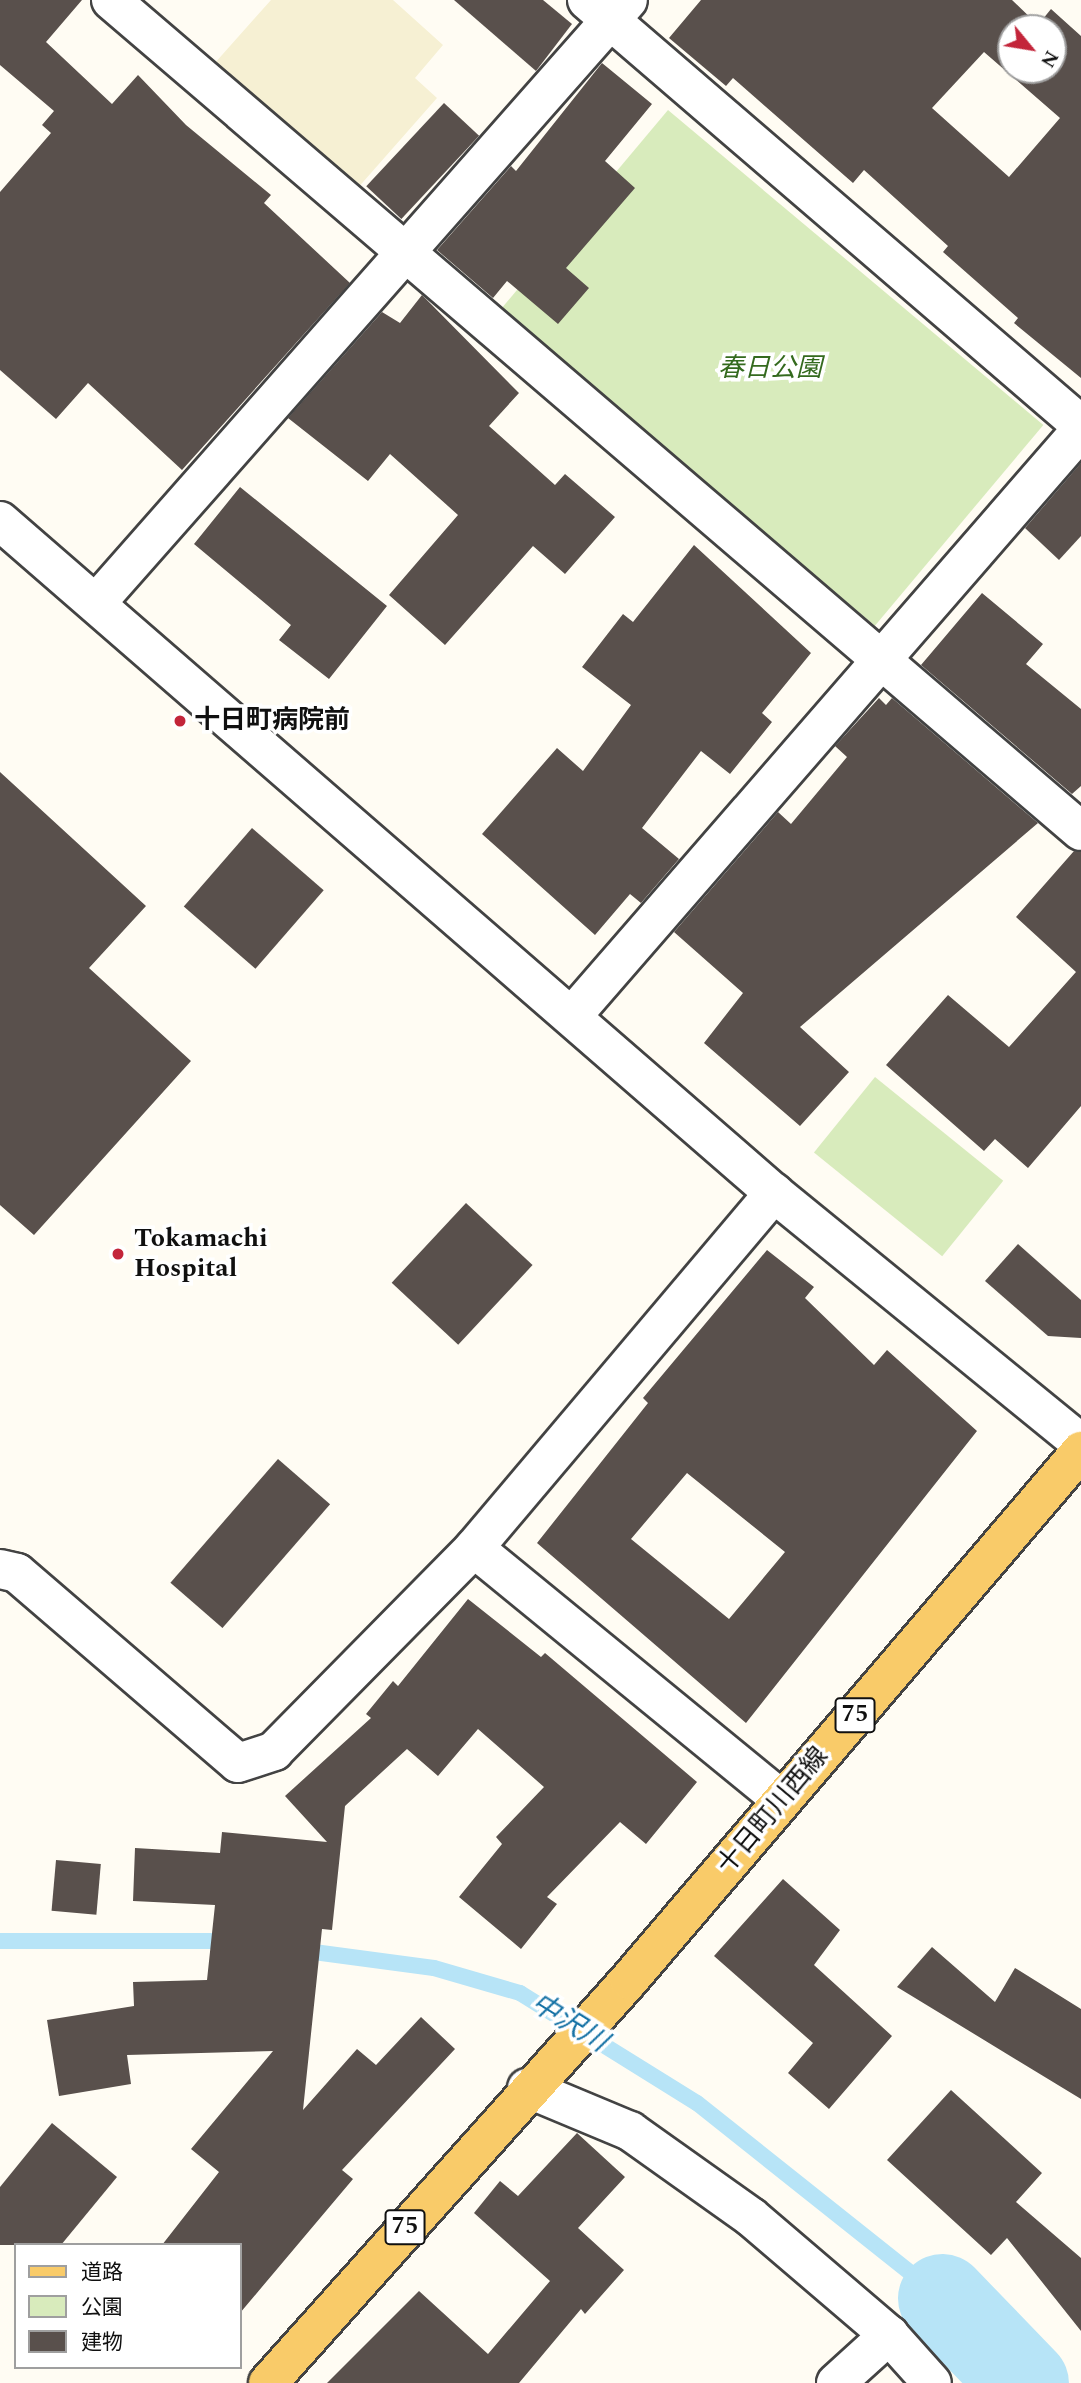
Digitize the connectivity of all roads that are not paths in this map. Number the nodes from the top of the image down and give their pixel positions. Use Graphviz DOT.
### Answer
graph roads {
  1 [pos="111,0"];
  2 [pos="609,7"];
  3 [pos="406,252"];
  4 [pos="1081,425"];
  5 [pos="1081,430"];
  6 [pos="0,521"];
  7 [pos="98,601"];
  8 [pos="881,660"];
  9 [pos="1081,831"];
  10 [pos="572,1016"];
  11 [pos="774,1193"];
  12 [pos="1081,1443"];
  13 [pos="1081,1451"];
  14 [pos="474,1548"];
  15 [pos="0,1569"];
  16 [pos="782,1800"];
  17 [pos="535,2079"];
  18 [pos="889,2335"];
  19 [pos="268,2383"];
  20 [pos="836,2383"];
  21 [pos="932,2383"];
  1 -- 3 [label="street"];
  2 -- 3 [label="street"];
  2 -- 4 [label="street"];
  3 -- 7 [label="street"];
  3 -- 8 [label="street"];
  5 -- 8 [label="street"];
  6 -- 7 [label="street"];
  7 -- 10 [label="street"];
  8 -- 9 [label="street"];
  8 -- 10 [label="street"];
  10 -- 11 [label="street"];
  11 -- 12 [label="street"];
  11 -- 14 [label="street"];
  13 -- 16 [label="main road, 十日町川西線 / 75"];
  14 -- 15 [label="street"];
  14 -- 16 [label="street"];
  16 -- 17 [label="main road, 十日町川西線 / 75"];
  17 -- 18 [label="street"];
  17 -- 19 [label="main road, 75"];
  18 -- 20 [label="street"];
  18 -- 21 [label="street"];
}
